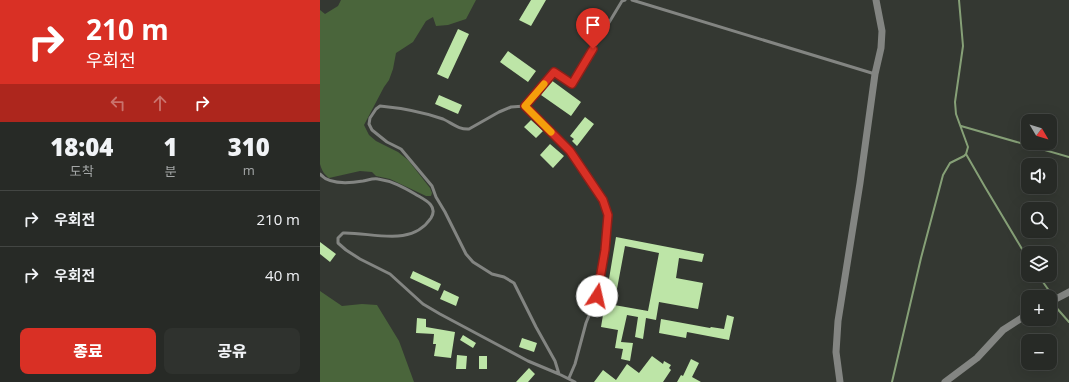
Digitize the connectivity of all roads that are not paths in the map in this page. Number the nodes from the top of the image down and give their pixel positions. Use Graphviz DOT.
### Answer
graph roads {
  1 [pos="625,0"];
  2 [pos="632,0"];
  3 [pos="876,0"];
  4 [pos="875,74"];
  5 [pos="525,106"];
  6 [pos="320,174"];
  7 [pos="1069,292"];
  8 [pos="1057,298"];
  9 [pos="1021,318"];
  10 [pos="559,374"];
  11 [pos="569,378"];
  12 [pos="575,382"];
  13 [pos="840,382"];
  14 [pos="944,382"];
  1 -- 5 [label="lane"];
  2 -- 4 [label="lane"];
  3 -- 4 [label="street"];
  4 -- 13 [label="street"];
  5 -- 10 [label="lane"];
  5 -- 11 [label="lane"];
  6 -- 10 [label="lane"];
  7 -- 8 [label="street"];
  9 -- 14 [label="street"];
  10 -- 11 [label="lane"];
  11 -- 12 [label="lane"];
}
